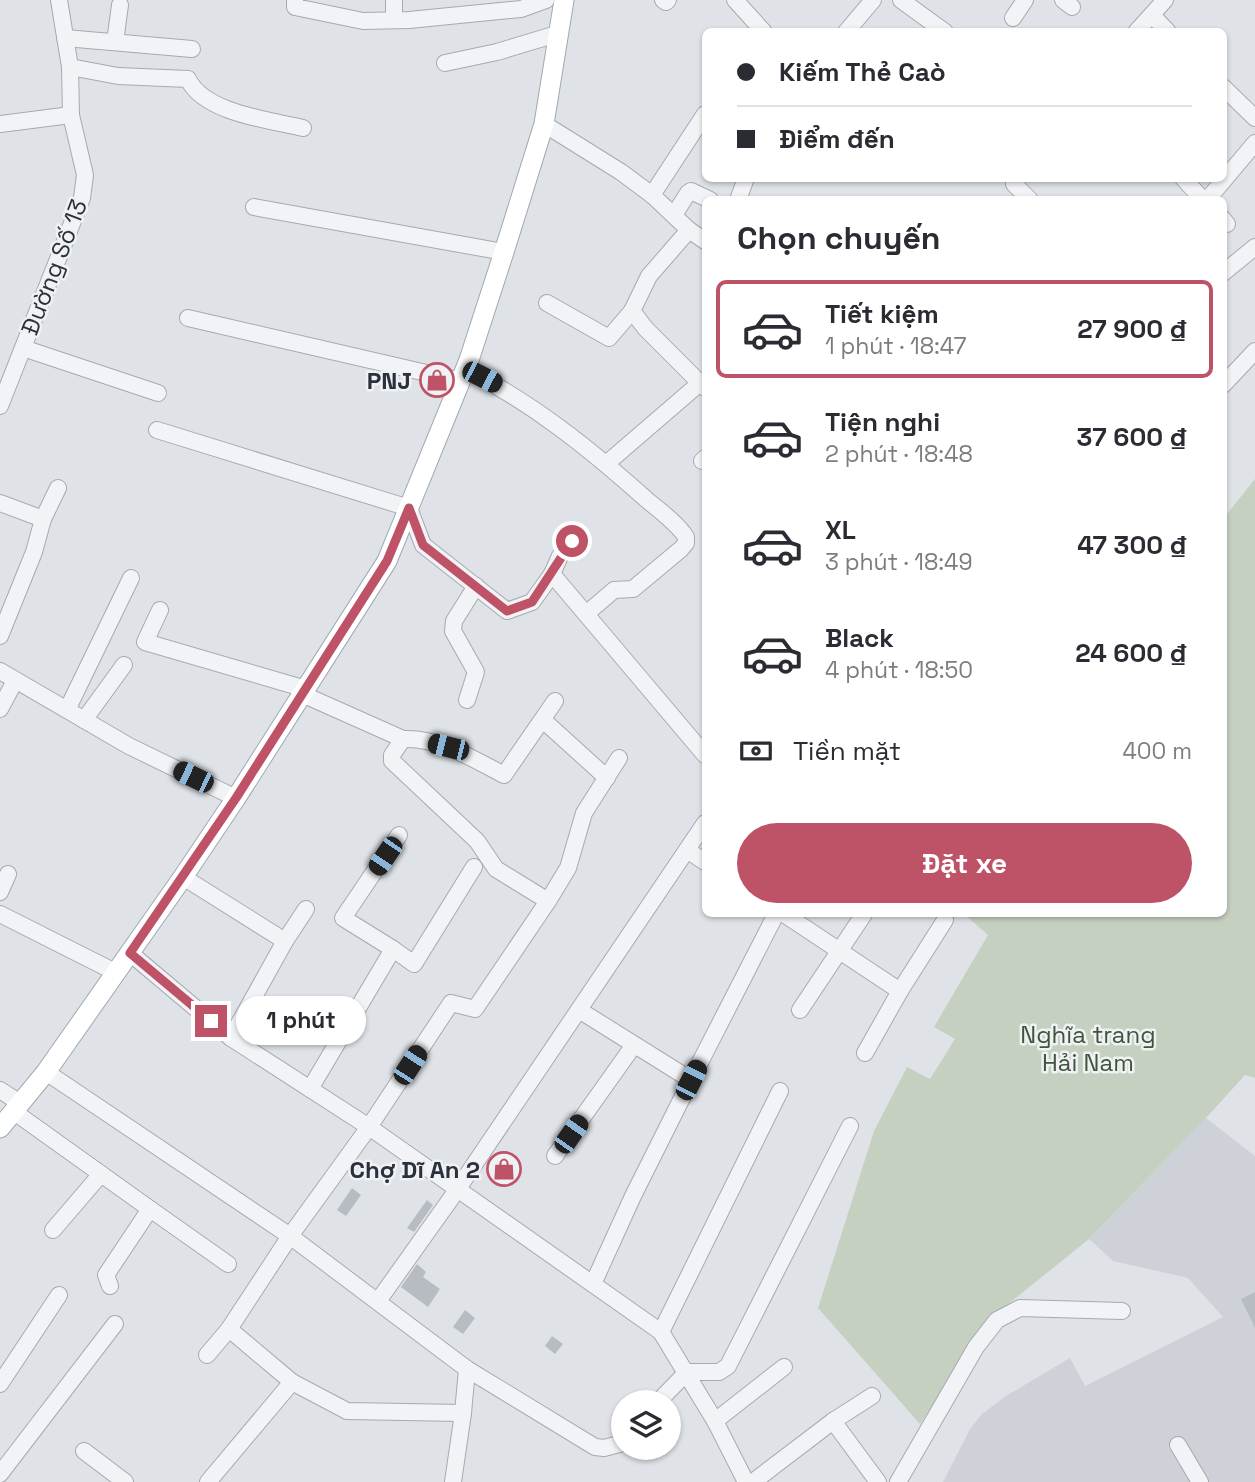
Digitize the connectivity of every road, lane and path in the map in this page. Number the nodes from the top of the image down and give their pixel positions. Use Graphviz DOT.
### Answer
graph roads {
  1 [pos="58,0"];
  2 [pos="295,0"];
  3 [pos="394,0"];
  4 [pos="546,0"];
  5 [pos="564,0"];
  6 [pos="735,0"];
  7 [pos="873,0"];
  8 [pos="901,0"];
  9 [pos="1025,0"];
  10 [pos="1165,0"];
  11 [pos="120,5"];
  12 [pos="439,8"];
  13 [pos="1152,15"];
  14 [pos="1013,18"];
  15 [pos="394,20"];
  16 [pos="760,28"];
  17 [pos="849,28"];
  18 [pos="940,28"];
  19 [pos="1140,28"];
  20 [pos="1164,28"];
  21 [pos="560,33"];
  22 [pos="65,38"];
  23 [pos="116,42"];
  24 [pos="191,49"];
  25 [pos="445,64"];
  26 [pos="70,67"];
  27 [pos="1227,91"];
  28 [pos="71,115"];
  29 [pos="1255,118"];
  30 [pos="702,119"];
  31 [pos="0,124"];
  32 [pos="544,124"];
  33 [pos="303,128"];
  34 [pos="1255,143"];
  35 [pos="1227,175"];
  36 [pos="1015,182"];
  37 [pos="1187,182"];
  38 [pos="1221,182"];
  39 [pos="652,195"];
  40 [pos="702,196"];
  41 [pos="1026,196"];
  42 [pos="1201,196"];
  43 [pos="1209,196"];
  44 [pos="254,207"];
  45 [pos="674,215"];
  46 [pos="689,230"];
  47 [pos="702,239"];
  48 [pos="1255,247"];
  49 [pos="504,252"];
  50 [pos="1227,270"];
  51 [pos="547,303"];
  52 [pos="632,311"];
  53 [pos="188,318"];
  54 [pos="23,348"];
  55 [pos="1255,351"];
  56 [pos="463,375"];
  57 [pos="1227,381"];
  58 [pos="702,385"];
  59 [pos="702,387"];
  60 [pos="158,393"];
  61 [pos="0,406"];
  62 [pos="157,430"];
  63 [pos="606,464"];
  64 [pos="58,488"];
  65 [pos="0,503"];
  66 [pos="409,508"];
  67 [pos="43,519"];
  68 [pos="572,541"];
  69 [pos="552,574"];
  70 [pos="131,578"];
  71 [pos="476,586"];
  72 [pos="160,610"];
  73 [pos="586,614"];
  74 [pos="0,636"];
  75 [pos="124,665"];
  76 [pos="0,671"];
  77 [pos="15,681"];
  78 [pos="304,692"];
  79 [pos="467,700"];
  80 [pos="555,701"];
  81 [pos="0,709"];
  82 [pos="67,710"];
  83 [pos="83,720"];
  84 [pos="543,720"];
  85 [pos="403,739"];
  86 [pos="702,751"];
  87 [pos="619,758"];
  88 [pos="607,778"];
  89 [pos="236,798"];
  90 [pos="702,827"];
  91 [pos="399,835"];
  92 [pos="687,850"];
  93 [pos="702,860"];
  94 [pos="474,867"];
  95 [pos="8,874"];
  96 [pos="183,877"];
  97 [pos="0,892"];
  98 [pos="548,901"];
  99 [pos="306,909"];
  100 [pos="0,914"];
  101 [pos="774,917"];
  102 [pos="788,917"];
  103 [pos="861,917"];
  104 [pos="945,920"];
  105 [pos="285,941"];
  106 [pos="393,949"];
  107 [pos="839,950"];
  108 [pos="130,953"];
  109 [pos="116,972"];
  110 [pos="900,991"];
  111 [pos="579,1010"];
  112 [pos="800,1010"];
  113 [pos="232,1038"];
  114 [pos="634,1045"];
  115 [pos="865,1053"];
  116 [pos="46,1072"];
  117 [pos="691,1080"];
  118 [pos="310,1089"];
  119 [pos="0,1090"];
  120 [pos="780,1091"];
  121 [pos="17,1107"];
  122 [pos="850,1126"];
  123 [pos="369,1127"];
  124 [pos="0,1128"];
  125 [pos="555,1156"];
  126 [pos="101,1174"];
  127 [pos="457,1190"];
  128 [pos="150,1209"];
  129 [pos="54,1230"];
  130 [pos="290,1236"];
  131 [pos="228,1264"];
  132 [pos="593,1284"];
  133 [pos="110,1286"];
  134 [pos="59,1295"];
  135 [pos="377,1301"];
  136 [pos="1122,1311"];
  137 [pos="115,1324"];
  138 [pos="229,1329"];
  139 [pos="661,1332"];
  140 [pos="207,1355"];
  141 [pos="784,1367"];
  142 [pos="467,1369"];
  143 [pos="687,1372"];
  144 [pos="292,1382"];
  145 [pos="0,1384"];
  146 [pos="670,1390"];
  147 [pos="872,1396"];
  148 [pos="463,1413"];
  149 [pos="715,1421"];
  150 [pos="833,1421"];
  151 [pos="1178,1445"];
  152 [pos="611,1446"];
  153 [pos="84,1451"];
  154 [pos="0,1474"];
  155 [pos="125,1482"];
  156 [pos="208,1482"];
  157 [pos="453,1482"];
  158 [pos="746,1482"];
  159 [pos="753,1482"];
  160 [pos="878,1482"];
  161 [pos="898,1482"];
  162 [pos="1200,1482"];
  1 -- 22 [label="street, Đường Số 13"];
  2 -- 15 [label="street"];
  3 -- 15 [label="street"];
  4 -- 12 [label="street"];
  5 -- 21 [label="main road"];
  6 -- 16 [label="street"];
  7 -- 17 [label="street"];
  8 -- 18 [label="street"];
  9 -- 14 [label="street"];
  10 -- 13 [label="street"];
  11 -- 23 [label="street"];
  12 -- 15 [label="street"];
  13 -- 19 [label="street"];
  13 -- 20 [label="street"];
  21 -- 25 [label="street"];
  21 -- 32 [label="main road"];
  22 -- 23 [label="street"];
  22 -- 26 [label="street, Đường Số 13"];
  23 -- 24 [label="street"];
  26 -- 28 [label="street, Đường Số 13"];
  26 -- 33 [label="street"];
  27 -- 29 [label="street"];
  28 -- 31 [label="street"];
  28 -- 54 [label="street, Đường Số 13"];
  30 -- 39 [label="street"];
  32 -- 39 [label="street"];
  32 -- 49 [label="main road"];
  34 -- 35 [label="street"];
  36 -- 41 [label="street"];
  37 -- 42 [label="street"];
  38 -- 43 [label="street"];
  39 -- 45 [label="street"];
  40 -- 45 [label="street"];
  44 -- 49 [label="street"];
  45 -- 46 [label="street"];
  46 -- 47 [label="street"];
  46 -- 52 [label="street"];
  48 -- 50 [label="street"];
  49 -- 56 [label="main road"];
  51 -- 52 [label="street"];
  52 -- 58 [label="street"];
  53 -- 56 [label="street"];
  54 -- 60 [label="street"];
  54 -- 61 [label="street, Đường Số 13"];
  55 -- 57 [label="street"];
  56 -- 63 [label="street"];
  56 -- 66 [label="main road"];
  59 -- 63 [label="street"];
  62 -- 66 [label="street"];
  63 -- 73 [label="street"];
  64 -- 67 [label="street"];
  65 -- 67 [label="street"];
  66 -- 71 [label="street"];
  66 -- 78 [label="main road"];
  67 -- 74 [label="street"];
  68 -- 69 [label="street"];
  69 -- 71 [label="street"];
  69 -- 73 [label="street"];
  70 -- 82 [label="street"];
  71 -- 79 [label="street"];
  72 -- 78 [label="street"];
  73 -- 86 [label="street"];
  75 -- 83 [label="street"];
  76 -- 77 [label="street"];
  77 -- 81 [label="street"];
  77 -- 82 [label="street"];
  78 -- 85 [label="street"];
  78 -- 89 [label="main road"];
  80 -- 84 [label="street"];
  82 -- 83 [label="street"];
  83 -- 89 [label="street"];
  84 -- 85 [label="street"];
  84 -- 88 [label="street"];
  85 -- 98 [label="street"];
  87 -- 88 [label="street"];
  88 -- 98 [label="street"];
  89 -- 96 [label="main road"];
  90 -- 92 [label="street"];
  91 -- 106 [label="street"];
  92 -- 93 [label="street"];
  92 -- 111 [label="street"];
  94 -- 106 [label="street"];
  95 -- 97 [label="street"];
  96 -- 105 [label="street"];
  96 -- 108 [label="main road"];
  98 -- 123 [label="street"];
  99 -- 105 [label="street"];
  100 -- 109 [label="street"];
  101 -- 117 [label="street"];
  102 -- 107 [label="street"];
  103 -- 107 [label="street"];
  104 -- 110 [label="street"];
  105 -- 113 [label="street"];
  106 -- 118 [label="street"];
  107 -- 110 [label="street"];
  107 -- 112 [label="street"];
  108 -- 109 [label="main road"];
  108 -- 113 [label="street"];
  109 -- 116 [label="main road"];
  110 -- 115 [label="street"];
  111 -- 114 [label="street"];
  111 -- 127 [label="street"];
  113 -- 118 [label="street"];
  114 -- 117 [label="street"];
  114 -- 125 [label="street"];
  116 -- 121 [label="main road"];
  116 -- 130 [label="street"];
  117 -- 132 [label="street"];
  118 -- 123 [label="street"];
  119 -- 121 [label="street"];
  120 -- 139 [label="street"];
  121 -- 124 [label="main road"];
  121 -- 126 [label="street"];
  122 -- 143 [label="street"];
  123 -- 127 [label="street"];
  123 -- 130 [label="street"];
  126 -- 128 [label="street"];
  126 -- 129 [label="street"];
  127 -- 132 [label="street"];
  127 -- 135 [label="street"];
  128 -- 131 [label="street"];
  128 -- 133 [label="street"];
  130 -- 135 [label="street"];
  130 -- 138 [label="street"];
  132 -- 139 [label="street"];
  134 -- 145 [label="street"];
  135 -- 142 [label="street"];
  136 -- 161 [label="street"];
  137 -- 154 [label="street"];
  138 -- 140 [label="street"];
  138 -- 144 [label="street"];
  139 -- 143 [label="street"];
  141 -- 149 [label="street"];
  142 -- 148 [label="street"];
  142 -- 152 [label="street"];
  143 -- 146 [label="street"];
  143 -- 149 [label="street"];
  144 -- 148 [label="street"];
  144 -- 156 [label="street"];
  147 -- 150 [label="street"];
  148 -- 157 [label="street"];
  149 -- 158 [label="street"];
  150 -- 159 [label="street"];
  150 -- 160 [label="street"];
  151 -- 162 [label="street"];
  153 -- 155 [label="street"];
}
